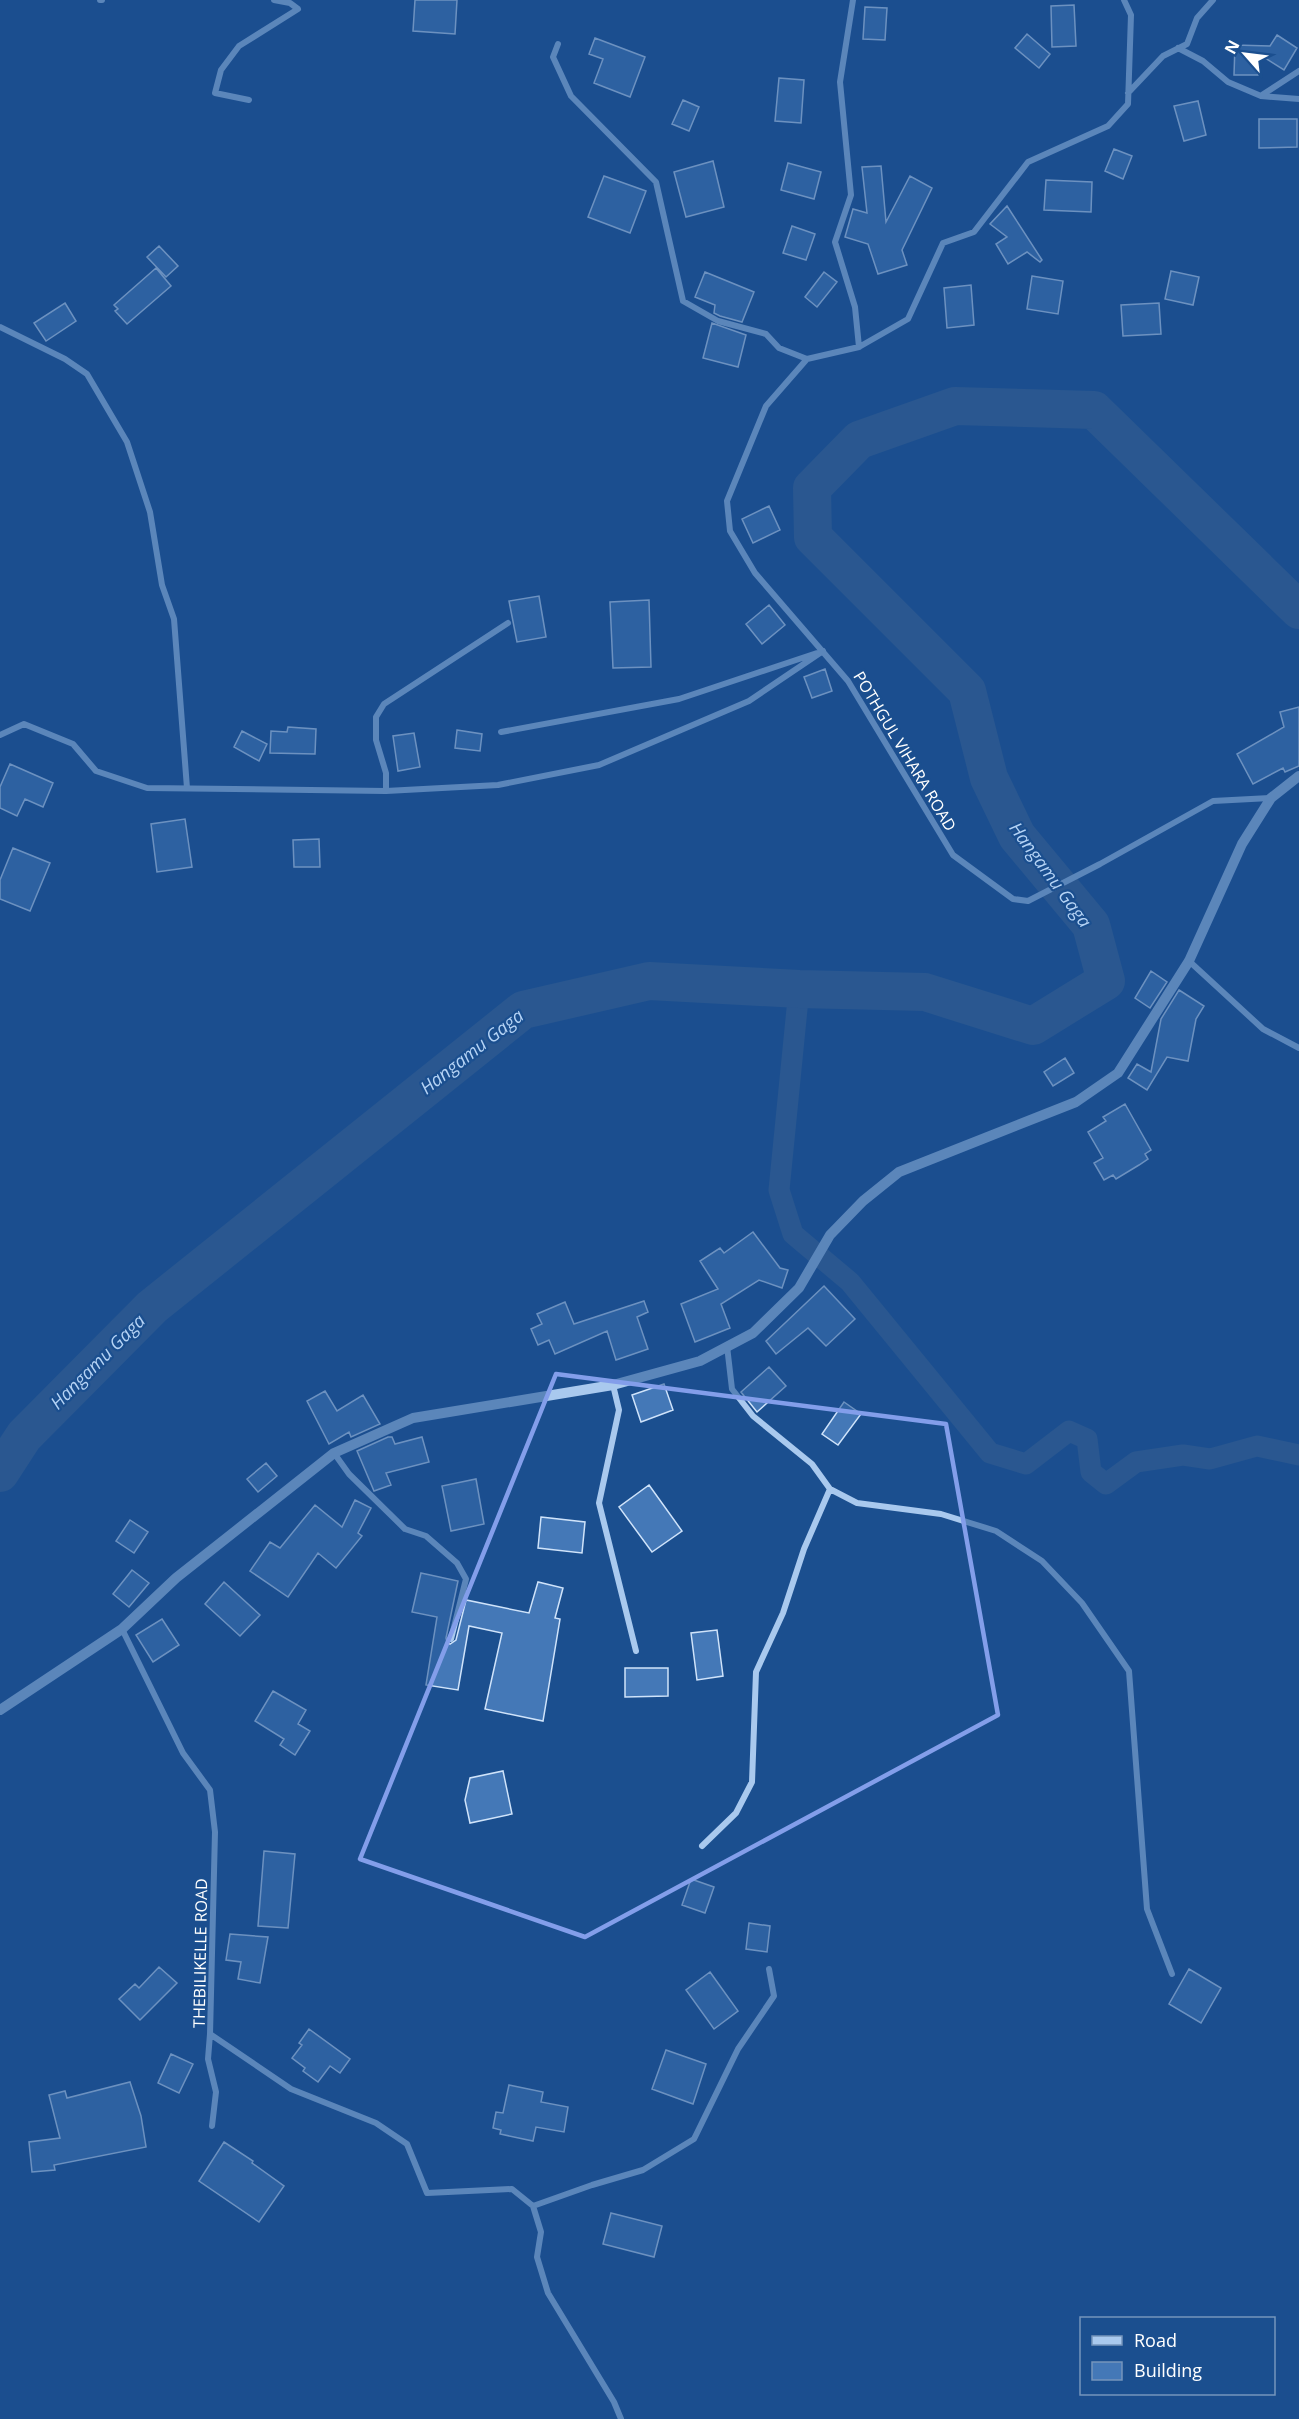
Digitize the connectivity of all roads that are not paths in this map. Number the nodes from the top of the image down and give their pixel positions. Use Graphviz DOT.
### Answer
graph roads {
  1 [pos="274,0"];
  2 [pos="853,0"];
  3 [pos="1124,0"];
  4 [pos="1213,0"];
  5 [pos="558,44"];
  6 [pos="1178,48"];
  7 [pos="1299,71"];
  8 [pos="1127,93"];
  9 [pos="1261,96"];
  10 [pos="1299,99"];
  11 [pos="249,100"];
  12 [pos="0,327"];
  13 [pos="859,347"];
  14 [pos="807,359"];
  15 [pos="507,623"];
  16 [pos="823,651"];
  17 [pos="501,732"];
  18 [pos="0,735"];
  19 [pos="1299,776"];
  20 [pos="187,789"];
  21 [pos="386,791"];
  22 [pos="1271,798"];
  23 [pos="1189,961"];
  24 [pos="1299,1048"];
  25 [pos="727,1347"];
  26 [pos="613,1386"];
  27 [pos="334,1453"];
  28 [pos="830,1489"];
  29 [pos="122,1629"];
  30 [pos="451,1639"];
  31 [pos="636,1651"];
  32 [pos="0,1710"];
  33 [pos="702,1846"];
  34 [pos="769,1969"];
  35 [pos="1172,1974"];
  36 [pos="210,2034"];
  37 [pos="212,2126"];
  38 [pos="533,2206"];
  39 [pos="621,2419"];
  1 -- 11 [label="street"];
  2 -- 13 [label="street"];
  3 -- 8 [label="street"];
  4 -- 6 [label="street"];
  5 -- 14 [label="street"];
  6 -- 8 [label="street"];
  6 -- 9 [label="street"];
  7 -- 9 [label="street"];
  8 -- 13 [label="street"];
  9 -- 10 [label="street"];
  12 -- 20 [label="street"];
  13 -- 14 [label="street"];
  14 -- 16 [label="street, POTHGUL VIHARA ROAD"];
  15 -- 21 [label="street"];
  16 -- 17 [label="street"];
  16 -- 21 [label="street"];
  16 -- 22 [label="street, POTHGUL VIHARA ROAD"];
  18 -- 20 [label="street"];
  19 -- 22 [label="street"];
  20 -- 21 [label="street"];
  22 -- 23 [label="street"];
  23 -- 24 [label="street"];
  23 -- 25 [label="street"];
  25 -- 26 [label="street"];
  25 -- 28 [label="street"];
  26 -- 27 [label="street"];
  26 -- 31 [label="street"];
  27 -- 29 [label="street"];
  27 -- 30 [label="street"];
  28 -- 33 [label="street"];
  28 -- 35 [label="street"];
  29 -- 32 [label="street"];
  29 -- 36 [label="street, THEBILIKELLE ROAD"];
  34 -- 38 [label="street"];
  36 -- 37 [label="street"];
  36 -- 38 [label="street, THEBILIKELLE ROAD"];
  38 -- 39 [label="street"];
}
